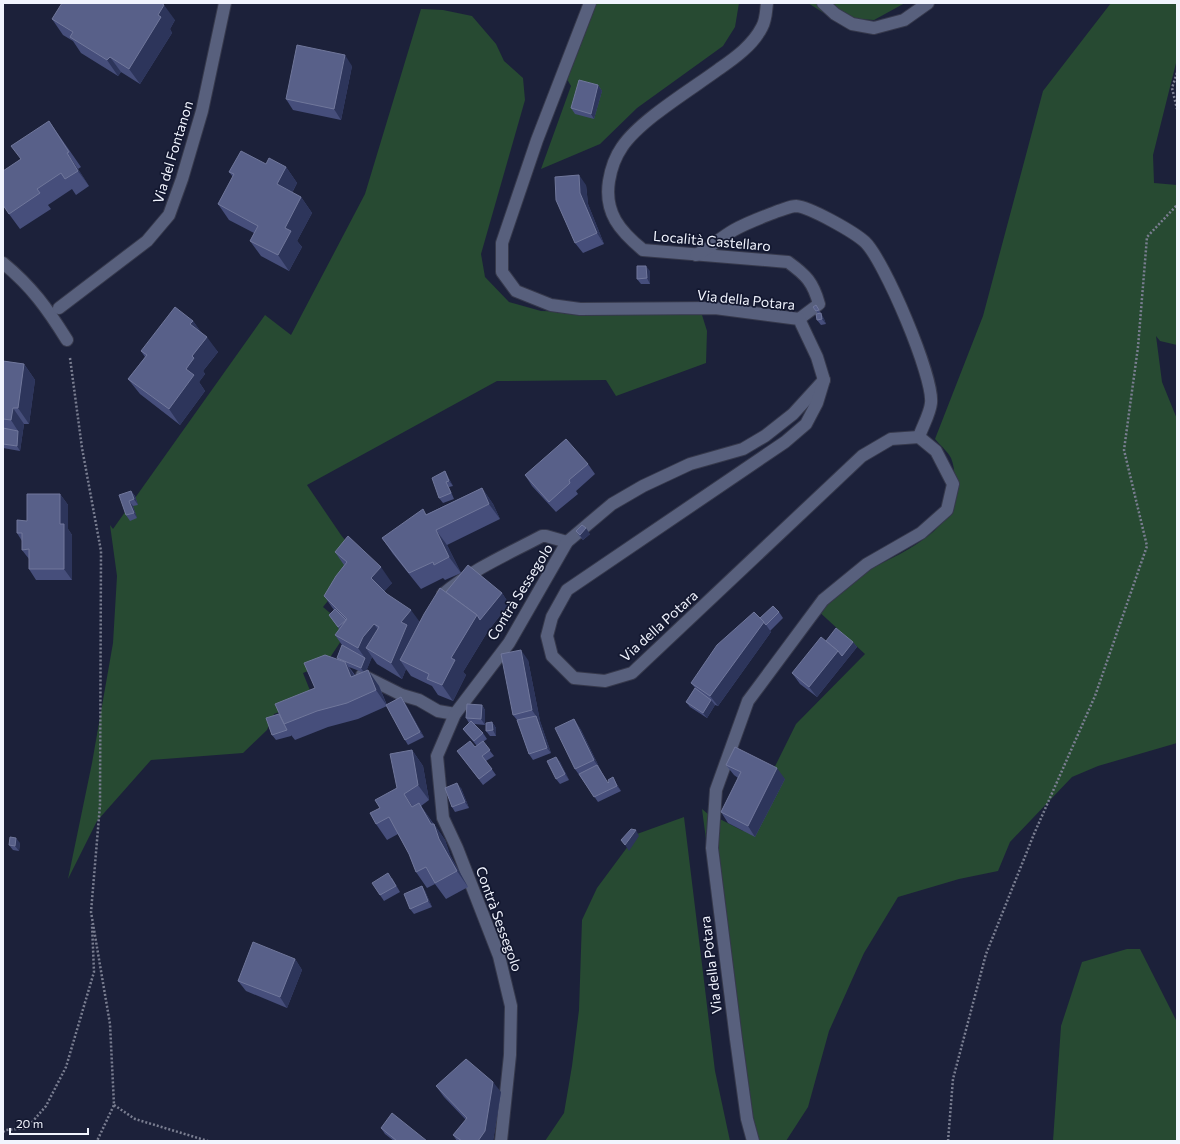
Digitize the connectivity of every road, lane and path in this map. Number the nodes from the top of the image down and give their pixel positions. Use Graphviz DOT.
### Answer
graph roads {
  1 [pos="225,3"];
  2 [pos="590,3"];
  3 [pos="767,3"];
  4 [pos="823,3"];
  5 [pos="928,3"];
  6 [pos="1177,73"];
  7 [pos="1177,109"];
  8 [pos="1177,205"];
  9 [pos="695,255"];
  10 [pos="3,263"];
  11 [pos="59,308"];
  12 [pos="799,319"];
  13 [pos="67,340"];
  14 [pos="824,380"];
  15 [pos="919,437"];
  16 [pos="568,542"];
  17 [pos="444,594"];
  18 [pos="360,674"];
  19 [pos="454,714"];
  20 [pos="92,912"];
  21 [pos="114,1105"];
  22 [pos="3,1132"];
  23 [pos="97,1141"];
  24 [pos="208,1141"];
  25 [pos="501,1141"];
  26 [pos="753,1141"];
  27 [pos="948,1141"];
  1 -- 11 [label="street, Via del Fontanon"];
  2 -- 12 [label="street, Via della Potara"];
  3 -- 9 [label="street, Località Castellaro"];
  4 -- 5 [label="street"];
  6 -- 7 [label="path"];
  8 -- 27 [label="path"];
  9 -- 12 [label="street, Località Castellaro"];
  9 -- 15 [label="street"];
  10 -- 13 [label="street"];
  12 -- 14 [label="street, Via della Potara"];
  13 -- 20 [label="path"];
  14 -- 15 [label="street, Via della Potara"];
  14 -- 16 [label="street, Contrà Sessegolo"];
  15 -- 26 [label="street, Via della Potara"];
  16 -- 17 [label="street, Contrà Sessegolo"];
  16 -- 19 [label="street, Contrà Sessegolo"];
  18 -- 19 [label="street"];
  19 -- 25 [label="street, Contrà Sessegolo"];
  20 -- 21 [label="path"];
  20 -- 22 [label="path"];
  21 -- 23 [label="path"];
  21 -- 24 [label="path"];
}
